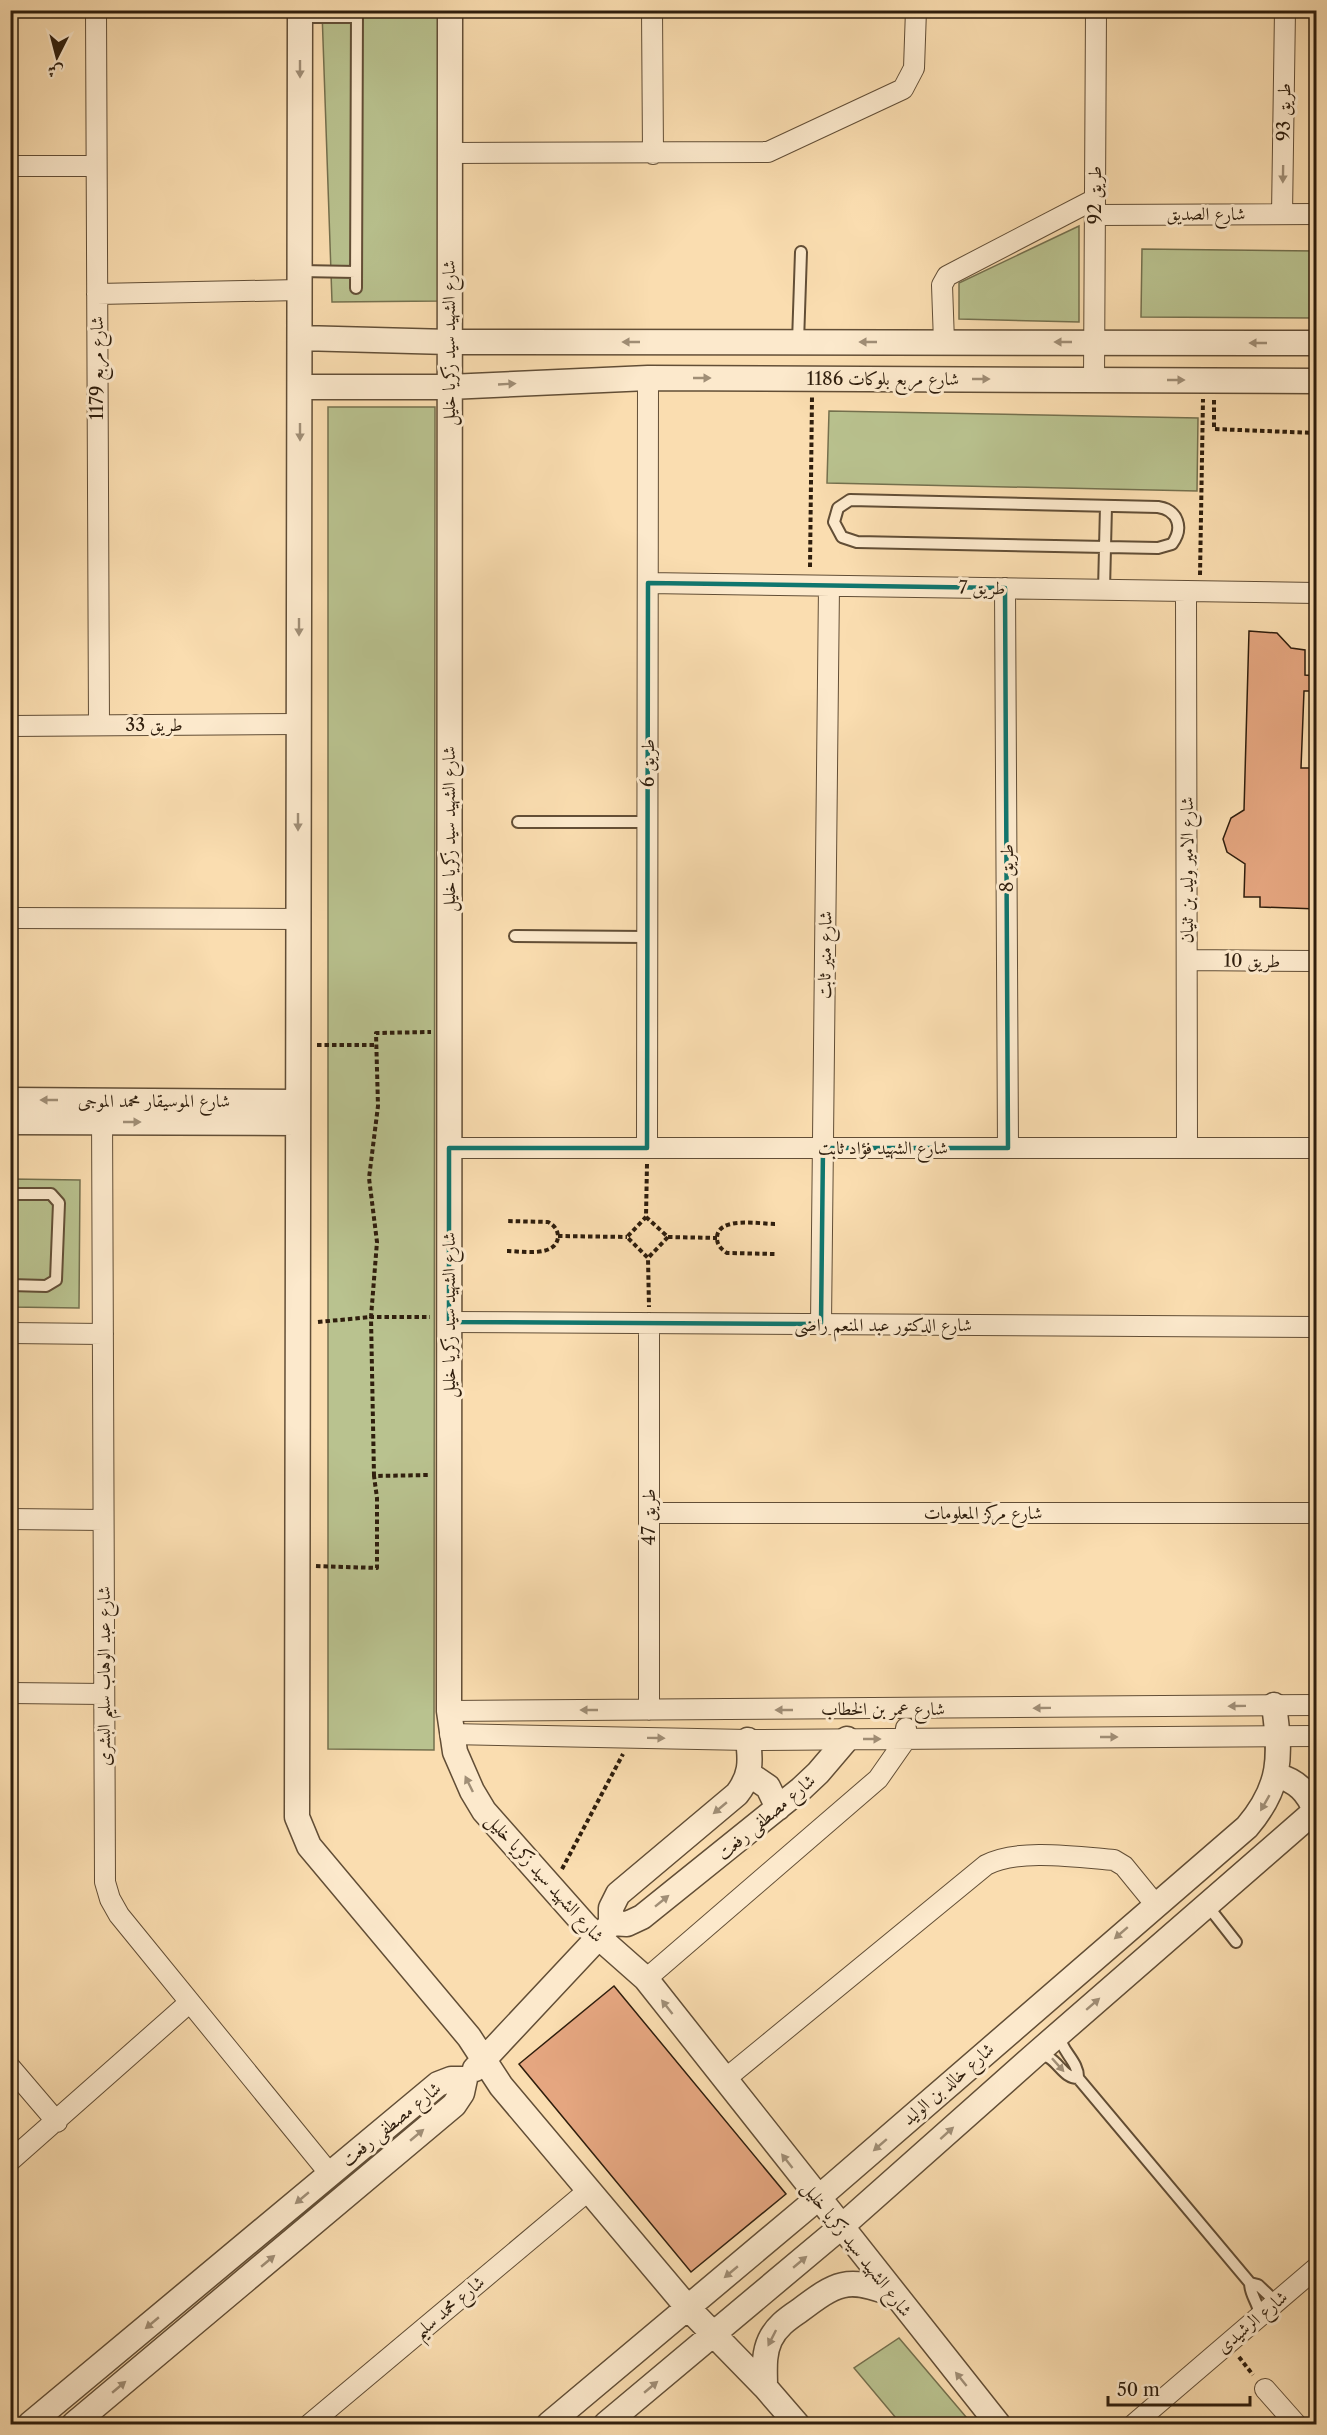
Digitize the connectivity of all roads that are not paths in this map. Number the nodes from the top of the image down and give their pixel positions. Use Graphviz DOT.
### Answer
graph roads {
  1 [pos="96,10"];
  2 [pos="450,10"];
  3 [pos="652,10"];
  4 [pos="916,10"];
  5 [pos="1096,10"];
  6 [pos="1285,10"];
  7 [pos="300,14"];
  8 [pos="357,14"];
  9 [pos="450,153"];
  10 [pos="653,154"];
  11 [pos="10,166"];
  12 [pos="96,166"];
  13 [pos="1095,207"];
  14 [pos="1282,214"];
  15 [pos="1317,214"];
  16 [pos="801,252"];
  17 [pos="356,272"];
  18 [pos="299,281"];
  19 [pos="356,288"];
  20 [pos="97,294"];
  21 [pos="300,338"];
  22 [pos="449,342"];
  23 [pos="798,342"];
  24 [pos="944,342"];
  25 [pos="1095,343"];
  26 [pos="1317,343"];
  27 [pos="648,378"];
  28 [pos="1094,380"];
  29 [pos="1317,381"];
  30 [pos="300,387"];
  31 [pos="449,387"];
  32 [pos="1106,506"];
  33 [pos="1105,547"];
  34 [pos="648,583"];
  35 [pos="819,586"];
  36 [pos="1005,588"];
  37 [pos="1104,590"];
  38 [pos="1193,592"];
  39 [pos="1317,593"];
  40 [pos="298,724"];
  41 [pos="99,725"];
  42 [pos="10,726"];
  43 [pos="518,822"];
  44 [pos="648,822"];
  45 [pos="10,918"];
  46 [pos="298,919"];
  47 [pos="515,936"];
  48 [pos="647,937"];
  49 [pos="1187,960"];
  50 [pos="1317,961"];
  51 [pos="10,1100"];
  52 [pos="102,1112"];
  53 [pos="297,1113"];
  54 [pos="10,1122"];
  55 [pos="449,1148"];
  56 [pos="647,1148"];
  57 [pos="823,1148"];
  58 [pos="1008,1148"];
  59 [pos="1187,1148"];
  60 [pos="1317,1148"];
  61 [pos="10,1194"];
  62 [pos="10,1285"];
  63 [pos="449,1319"];
  64 [pos="649,1323"];
  65 [pos="821,1324"];
  66 [pos="1317,1327"];
  67 [pos="10,1333"];
  68 [pos="103,1334"];
  69 [pos="649,1513"];
  70 [pos="1317,1513"];
  71 [pos="10,1519"];
  72 [pos="103,1520"];
  73 [pos="10,1694"];
  74 [pos="104,1694"];
  75 [pos="1274,1705"];
  76 [pos="1317,1705"];
  77 [pos="906,1709"];
  78 [pos="648,1710"];
  79 [pos="848,1710"];
  80 [pos="450,1722"];
  81 [pos="1278,1736"];
  82 [pos="1317,1736"];
  83 [pos="847,1739"];
  84 [pos="906,1739"];
  85 [pos="747,1740"];
  86 [pos="749,1774"];
  87 [pos="1276,1775"];
  88 [pos="778,1808"];
  89 [pos="1316,1811"];
  90 [pos="1155,1904"];
  91 [pos="1207,1905"];
  92 [pos="605,1931"];
  93 [pos="1236,1942"];
  94 [pos="646,1979"];
  95 [pos="190,2002"];
  96 [pos="1059,2034"];
  97 [pos="1037,2053"];
  98 [pos="484,2059"];
  99 [pos="10,2067"];
  100 [pos="1078,2078"];
  101 [pos="465,2079"];
  102 [pos="724,2080"];
  103 [pos="57,2122"];
  104 [pos="10,2162"];
  105 [pos="330,2174"];
  106 [pos="589,2190"];
  107 [pos="817,2199"];
  108 [pos="841,2228"];
  109 [pos="1317,2268"];
  110 [pos="1250,2283"];
  111 [pos="892,2294"];
  112 [pos="1276,2302"];
  113 [pos="688,2308"];
  114 [pos="1260,2316"];
  115 [pos="714,2334"];
  116 [pos="765,2387"];
  117 [pos="1265,2389"];
  118 [pos="30,2424"];
  119 [pos="74,2424"];
  120 [pos="310,2424"];
  121 [pos="549,2424"];
  122 [pos="606,2424"];
  123 [pos="797,2424"];
  124 [pos="998,2424"];
  125 [pos="1134,2424"];
  126 [pos="1296,2424"];
  1 -- 12 [label="street, شارع مربع 1179"];
  2 -- 9 [label="street, شارع الشهيد سيد زكريا خليل"];
  3 -- 10 [label="street"];
  4 -- 10 [label="street"];
  5 -- 13 [label="street, طريق 92"];
  6 -- 14 [label="street, طريق 93, one-way"];
  7 -- 8 [label="lane"];
  7 -- 18 [label="street, one-way"];
  8 -- 17 [label="lane"];
  9 -- 10 [label="street"];
  9 -- 22 [label="street, شارع الشهيد سيد زكريا خليل"];
  11 -- 12 [label="street"];
  12 -- 20 [label="street, شارع مربع 1179"];
  13 -- 14 [label="street, شارع الصديق"];
  13 -- 24 [label="street"];
  13 -- 25 [label="street, طريق 92"];
  14 -- 15 [label="street, شارع الصديق"];
  16 -- 23 [label="lane"];
  17 -- 18 [label="lane"];
  17 -- 19 [label="lane"];
  18 -- 20 [label="street"];
  18 -- 21 [label="street"];
  20 -- 41 [label="street, شارع مربع 1179"];
  21 -- 22 [label="street, شارع مربع بلوكات 1186"];
  21 -- 30 [label="street"];
  23 -- 22 [label="street, شارع مربع بلوكات 1186, one-way"];
  22 -- 31 [label="street, شارع الشهيد سيد زكريا خليل"];
  24 -- 23 [label="street, شارع مربع بلوكات 1186, one-way"];
  25 -- 24 [label="street, شارع مربع بلوكات 1186, one-way"];
  26 -- 25 [label="street, شارع مربع بلوكات 1186, one-way"];
  25 -- 28 [label="street, طريق 92"];
  27 -- 28 [label="street, شارع مربع بلوكات 1186, one-way"];
  31 -- 27 [label="street, شارع مربع بلوكات 1186, one-way"];
  27 -- 34 [label="street, طريق 6"];
  28 -- 29 [label="street, شارع مربع بلوكات 1186, one-way"];
  30 -- 31 [label="street, شارع مربع بلوكات 1186"];
  30 -- 40 [label="street, one-way"];
  31 -- 55 [label="street, شارع الشهيد سيد زكريا خليل"];
  32 -- 33 [label="lane"];
  32 -- 33 [label="lane"];
  32 -- 33 [label="lane"];
  33 -- 37 [label="lane"];
  34 -- 35 [label="street, طريق 7"];
  34 -- 44 [label="street, طريق 6"];
  35 -- 36 [label="street, طريق 7"];
  35 -- 57 [label="street, شارع منير ثابت"];
  36 -- 37 [label="street, طريق 7"];
  36 -- 58 [label="street, طريق 8"];
  37 -- 38 [label="street, طريق 7"];
  38 -- 39 [label="street, طريق 7"];
  38 -- 49 [label="street, شارع الامير وليد بن ثنيان"];
  40 -- 41 [label="street, طريق 33"];
  40 -- 46 [label="street, one-way"];
  41 -- 42 [label="street, طريق 33"];
  43 -- 44 [label="lane"];
  44 -- 48 [label="street, طريق 6"];
  45 -- 46 [label="street"];
  46 -- 53 [label="street"];
  47 -- 48 [label="lane"];
  48 -- 56 [label="street, طريق 6"];
  49 -- 50 [label="street, طريق 10"];
  49 -- 59 [label="street, شارع الامير وليد بن ثنيان"];
  52 -- 51 [label="street, شارع الموسيقار محمد الموجى, one-way"];
  52 -- 53 [label="street, شارع الموسيقار محمد الموجى"];
  52 -- 54 [label="street, شارع الموسيقار محمد الموجى"];
  52 -- 68 [label="street, شارع عبد الوهاب سليم البشرى"];
  53 -- 98 [label="street"];
  55 -- 56 [label="street, شارع الشهيد فؤاد ثابت"];
  55 -- 63 [label="street, شارع الشهيد سيد زكريا خليل"];
  56 -- 57 [label="street, شارع الشهيد فؤاد ثابت"];
  57 -- 58 [label="street, شارع الشهيد فؤاد ثابت"];
  57 -- 65 [label="street, شارع منير ثابت"];
  58 -- 59 [label="street, شارع الشهيد فؤاد ثابت"];
  59 -- 60 [label="street, شارع الشهيد فؤاد ثابت"];
  61 -- 62 [label="lane"];
  63 -- 64 [label="street, شارع الدكتور عبد المنعم راضى"];
  63 -- 80 [label="street, شارع الشهيد سيد زكريا خليل"];
  64 -- 65 [label="street, شارع الدكتور عبد المنعم راضى"];
  64 -- 69 [label="street, طريق 47"];
  65 -- 66 [label="street, شارع الدكتور عبد المنعم راضى"];
  67 -- 68 [label="street"];
  68 -- 72 [label="street, شارع عبد الوهاب سليم البشرى"];
  69 -- 70 [label="street, شارع مركز المعلومات"];
  69 -- 78 [label="street, طريق 47"];
  71 -- 72 [label="street"];
  72 -- 74 [label="street, شارع عبد الوهاب سليم البشرى"];
  73 -- 74 [label="street"];
  74 -- 95 [label="street, شارع عبد الوهاب سليم البشرى"];
  75 -- 76 [label="street, شارع عمر بن الخطاب"];
  75 -- 77 [label="street, شارع عمر بن الخطاب, one-way"];
  75 -- 81 [label="street, شارع خالد بن الوليد"];
  77 -- 79 [label="street, شارع عمر بن الخطاب"];
  77 -- 84 [label="street"];
  79 -- 78 [label="street, شارع عمر بن الخطاب, one-way"];
  78 -- 80 [label="street, شارع عمر بن الخطاب, one-way"];
  79 -- 83 [label="street"];
  80 -- 85 [label="street, شارع عمر بن الخطاب, one-way"];
  92 -- 80 [label="street, شارع الشهيد سيد زكريا خليل, one-way"];
  81 -- 82 [label="street, شارع عمر بن الخطاب"];
  84 -- 81 [label="street, شارع عمر بن الخطاب, one-way"];
  81 -- 87 [label="street, شارع خالد بن الوليد"];
  83 -- 84 [label="street, شارع عمر بن الخطاب, one-way"];
  83 -- 85 [label="street, شارع عمر بن الخطاب"];
  83 -- 88 [label="street, شارع مصطفى رفعت"];
  84 -- 94 [label="street"];
  85 -- 86 [label="street"];
  86 -- 88 [label="street"];
  86 -- 92 [label="street, شارع مصطفى رفعت, one-way"];
  87 -- 89 [label="street"];
  87 -- 90 [label="street, شارع خالد بن الوليد, one-way"];
  92 -- 88 [label="street, شارع مصطفى رفعت, one-way"];
  89 -- 91 [label="street, شارع خالد بن الوليد"];
  90 -- 102 [label="street"];
  90 -- 107 [label="street, شارع خالد بن الوليد, one-way"];
  91 -- 93 [label="lane"];
  96 -- 91 [label="street, شارع خالد بن الوليد, one-way"];
  92 -- 94 [label="street, شارع الشهيد سيد زكريا خليل"];
  92 -- 98 [label="street"];
  102 -- 94 [label="street, شارع الشهيد سيد زكريا خليل, one-way"];
  95 -- 103 [label="street"];
  95 -- 105 [label="street, شارع عبد الوهاب سليم البشرى"];
  96 -- 97 [label="street, شارع خالد بن الوليد"];
  96 -- 100 [label="lane"];
  97 -- 100 [label="lane, one-way"];
  108 -- 97 [label="street, شارع خالد بن الوليد, one-way"];
  98 -- 101 [label="street"];
  98 -- 106 [label="street"];
  99 -- 103 [label="street"];
  100 -- 110 [label="lane"];
  101 -- 105 [label="street, شارع مصطفى رفعت"];
  119 -- 101 [label="street, شارع مصطفى رفعت, one-way"];
  107 -- 102 [label="street, شارع الشهيد سيد زكريا خليل, one-way"];
  103 -- 104 [label="street"];
  105 -- 118 [label="street, شارع مصطفى رفعت, one-way"];
  106 -- 113 [label="street"];
  106 -- 120 [label="street, شارع محمد سليم"];
  107 -- 108 [label="street, شارع الشهيد سيد زكريا خليل"];
  107 -- 113 [label="street, شارع خالد بن الوليد, one-way"];
  108 -- 111 [label="street, شارع الشهيد سيد زكريا خليل"];
  115 -- 108 [label="street, شارع خالد بن الوليد, one-way"];
  109 -- 112 [label="street, شارع الرشيدى"];
  110 -- 112 [label="lane"];
  110 -- 114 [label="lane"];
  111 -- 116 [label="street, one-way"];
  124 -- 111 [label="street, شارع الشهيد سيد زكريا خليل, one-way"];
  112 -- 114 [label="street, شارع الرشيدى"];
  113 -- 115 [label="street"];
  113 -- 121 [label="street, شارع خالد بن الوليد"];
  114 -- 125 [label="street, شارع الرشيدى"];
  115 -- 116 [label="street"];
  122 -- 115 [label="street, شارع خالد بن الوليد, one-way"];
  116 -- 123 [label="street"];
  117 -- 126 [label="street"];
}
